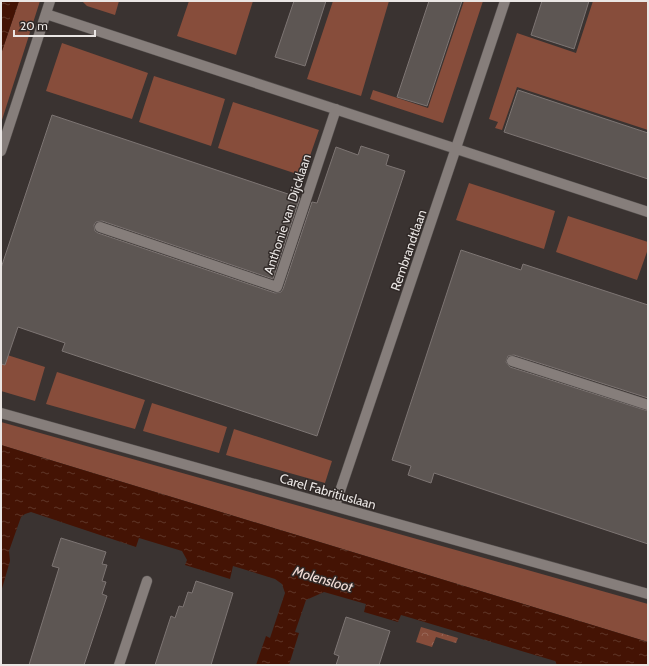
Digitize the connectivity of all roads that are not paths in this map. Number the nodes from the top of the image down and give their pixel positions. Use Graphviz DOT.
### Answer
graph roads {
  1 [pos="50,1"];
  2 [pos="505,1"];
  3 [pos="46,14"];
  4 [pos="336,109"];
  5 [pos="456,148"];
  6 [pos="1,151"];
  7 [pos="648,212"];
  8 [pos="100,227"];
  9 [pos="512,361"];
  10 [pos="648,406"];
  11 [pos="1,413"];
  12 [pos="335,506"];
  13 [pos="147,581"];
  14 [pos="648,594"];
  15 [pos="119,665"];
  1 -- 3 [label="street"];
  2 -- 5 [label="street, Rembrandtlaan"];
  3 -- 4 [label="street"];
  3 -- 6 [label="street"];
  4 -- 5 [label="street"];
  4 -- 8 [label="street, Anthonie van Dijcklaan"];
  5 -- 7 [label="street"];
  5 -- 12 [label="street, Rembrandtlaan"];
  9 -- 10 [label="street"];
  11 -- 12 [label="street, Carel Fabritiuslaan"];
  12 -- 14 [label="street, Carel Fabritiuslaan"];
  13 -- 15 [label="street"];
}
